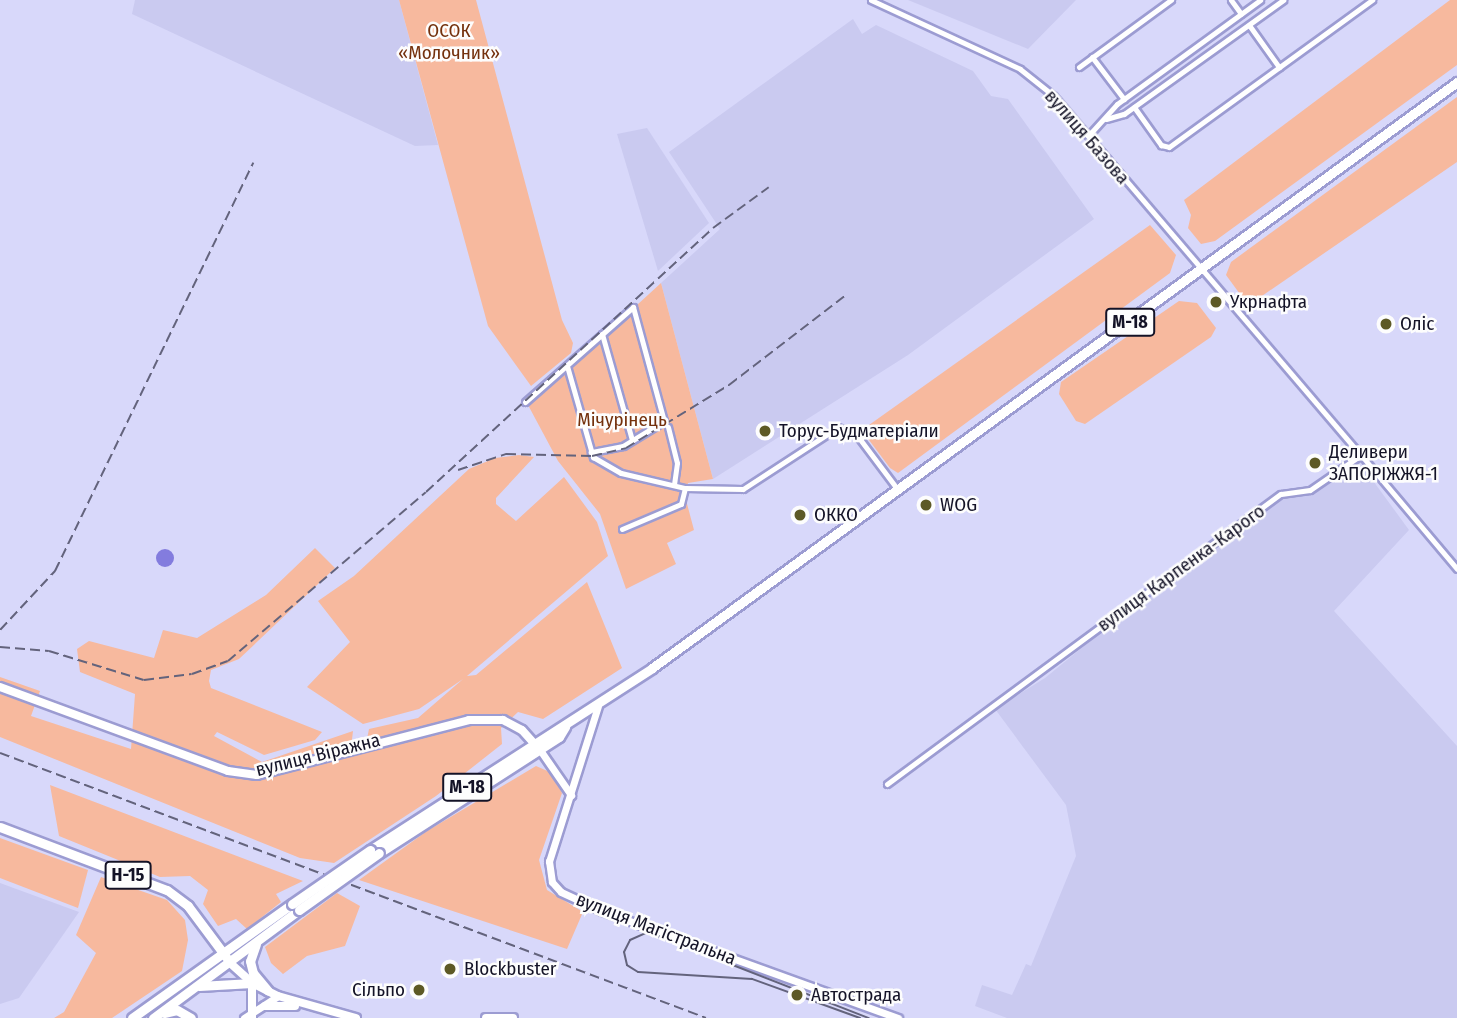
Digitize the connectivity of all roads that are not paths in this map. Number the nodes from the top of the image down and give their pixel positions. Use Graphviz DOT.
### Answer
graph roads {
  1 [pos="872,0"];
  2 [pos="1171,0"];
  3 [pos="1231,0"];
  4 [pos="1260,0"];
  5 [pos="1283,0"];
  6 [pos="1372,0"];
  7 [pos="1241,14"];
  8 [pos="1249,25"];
  9 [pos="1092,57"];
  10 [pos="1079,67"];
  11 [pos="1279,67"];
  12 [pos="1457,82"];
  13 [pos="1124,99"];
  14 [pos="1134,107"];
  15 [pos="1106,119"];
  16 [pos="1087,135"];
  17 [pos="1200,270"];
  18 [pos="602,334"];
  19 [pos="567,366"];
  20 [pos="525,402"];
  21 [pos="668,427"];
  22 [pos="632,439"];
  23 [pos="591,452"];
  24 [pos="1362,455"];
  25 [pos="674,485"];
  26 [pos="685,488"];
  27 [pos="898,490"];
  28 [pos="622,528"];
  29 [pos="1457,569"];
  30 [pos="0,688"];
  31 [pos="598,706"];
  32 [pos="537,746"];
  33 [pos="887,784"];
  34 [pos="571,795"];
  35 [pos="0,827"];
  36 [pos="296,907"];
  37 [pos="258,941"];
  38 [pos="226,958"];
  39 [pos="252,983"];
  40 [pos="194,989"];
  41 [pos="268,991"];
  42 [pos="278,996"];
  43 [pos="265,1006"];
  44 [pos="305,1007"];
  45 [pos="155,1017"];
  46 [pos="249,1017"];
  47 [pos="132,1018"];
  48 [pos="191,1018"];
  49 [pos="356,1018"];
  50 [pos="486,1018"];
  51 [pos="513,1018"];
  52 [pos="898,1018"];
  1 -- 16 [label="street, вулиця Базова"];
  2 -- 9 [label="street"];
  3 -- 7 [label="street"];
  4 -- 7 [label="street"];
  5 -- 8 [label="street"];
  6 -- 11 [label="street"];
  7 -- 13 [label="street"];
  8 -- 11 [label="street"];
  8 -- 14 [label="street"];
  9 -- 10 [label="street"];
  9 -- 13 [label="street"];
  11 -- 14 [label="street"];
  12 -- 17 [label="main road, М-18"];
  13 -- 15 [label="street"];
  14 -- 15 [label="street"];
  15 -- 16 [label="street"];
  16 -- 17 [label="street, вулиця Базова"];
  17 -- 24 [label="street"];
  17 -- 27 [label="main road, М-18"];
  18 -- 19 [label="street"];
  18 -- 22 [label="street"];
  18 -- 23 [label="street"];
  19 -- 20 [label="street"];
  19 -- 23 [label="street"];
  21 -- 25 [label="street"];
  23 -- 25 [label="street"];
  24 -- 29 [label="street"];
  24 -- 33 [label="street, вулиця Карпенка-Карого"];
  25 -- 26 [label="street"];
  26 -- 27 [label="street"];
  26 -- 28 [label="street"];
  27 -- 31 [label="main road, М-18"];
  30 -- 32 [label="main road, вулиця Віражна"];
  31 -- 32 [label="main road, М-18"];
  31 -- 34 [label="street, вулиця Магістральна"];
  32 -- 34 [label="street, вулиця Віражна"];
  32 -- 36 [label="main road, М-18, bridge"];
  34 -- 52 [label="street, вулиця Магістральна"];
  35 -- 38 [label="main road, Н-15"];
  36 -- 37 [label="main road, М-18"];
  36 -- 38 [label="main road, М-18"];
  37 -- 38 [label="main road, М-18"];
  37 -- 41 [label="main road"];
  38 -- 39 [label="main road"];
  38 -- 40 [label="main road, М-18"];
  38 -- 47 [label="main road, М-18"];
  39 -- 40 [label="main road"];
  39 -- 41 [label="main road"];
  39 -- 46 [label="main road"];
  40 -- 45 [label="main road, М-18"];
  40 -- 48 [label="main road"];
  41 -- 42 [label="main road"];
  42 -- 43 [label="street"];
  42 -- 44 [label="main road"];
  43 -- 44 [label="main road"];
  43 -- 46 [label="street"];
  44 -- 49 [label="main road"];
  45 -- 48 [label="main road"];
  50 -- 51 [label="main road"];
}
